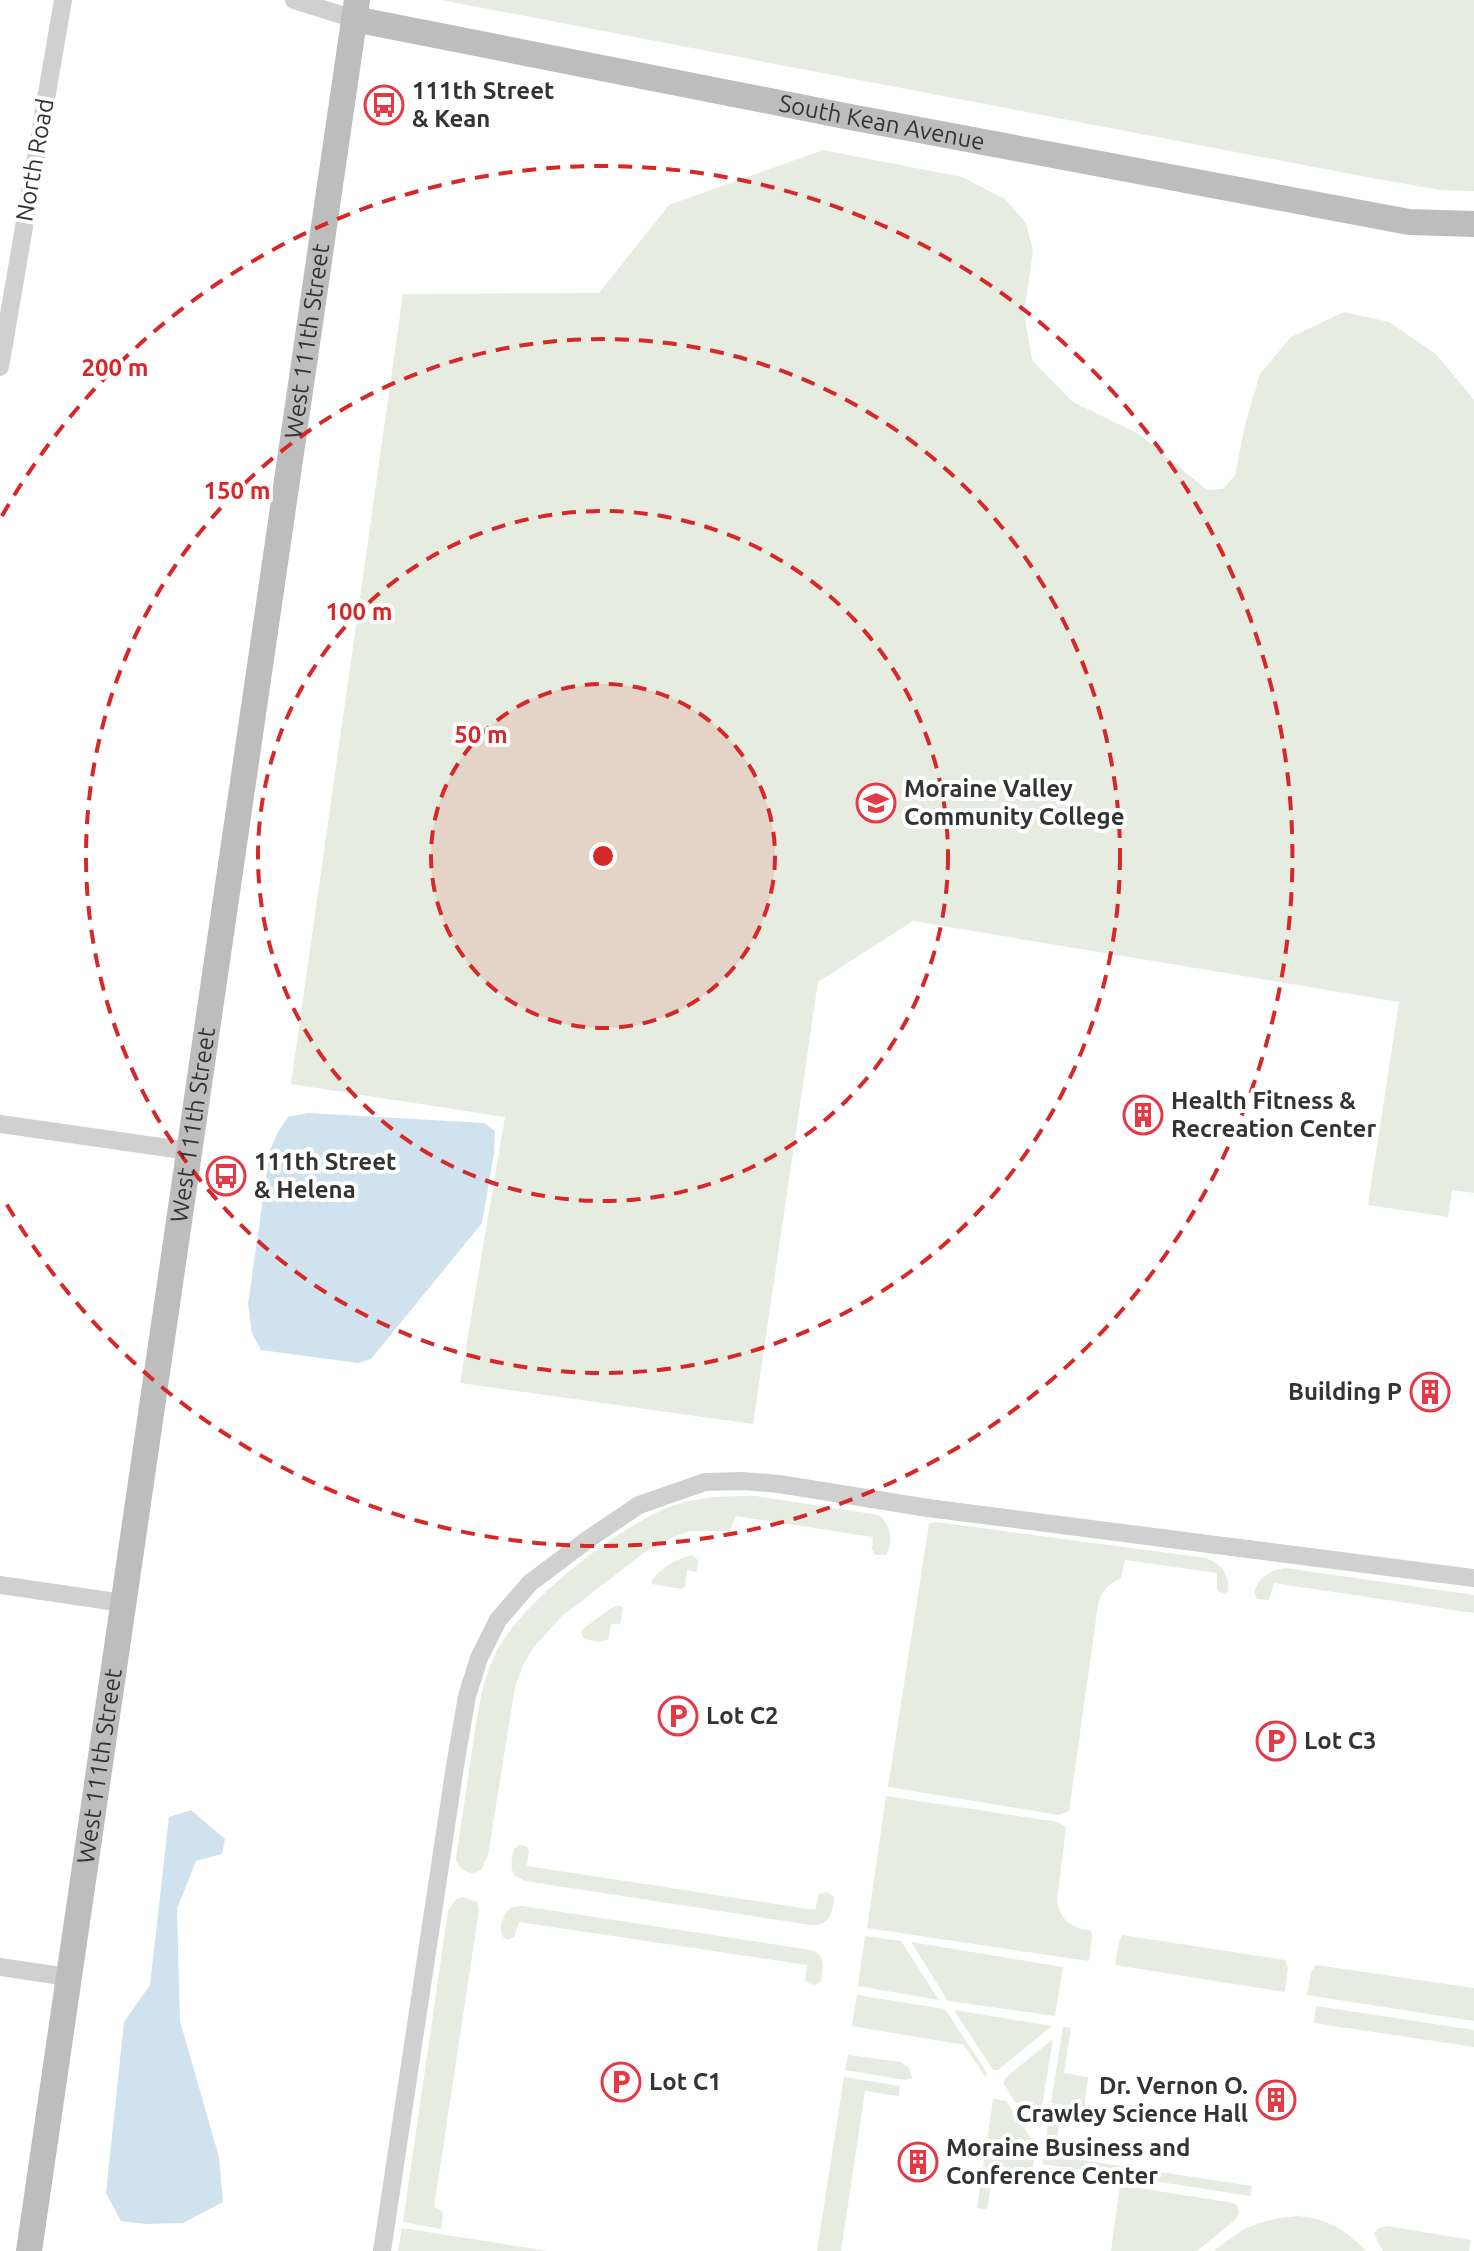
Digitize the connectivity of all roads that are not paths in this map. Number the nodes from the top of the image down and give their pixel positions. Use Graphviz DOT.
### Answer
graph roads {
  1 [pos="63,0"];
  2 [pos="294,0"];
  3 [pos="356,10"];
  4 [pos="1474,224"];
  5 [pos="5,304"];
  6 [pos="0,367"];
  7 [pos="0,1124"];
  8 [pos="189,1151"];
  9 [pos="1474,1578"];
  10 [pos="0,1585"];
  11 [pos="123,1603"];
  12 [pos="0,1967"];
  13 [pos="68,1977"];
  14 [pos="29,2251"];
  15 [pos="382,2251"];
  1 -- 5 [label="street, North Road"];
  2 -- 3 [label="street, South Kean Avenue"];
  3 -- 4 [label="main road, South Kean Avenue"];
  3 -- 8 [label="main road, West 111th Street"];
  5 -- 6 [label="street, North Road"];
  7 -- 8 [label="street"];
  8 -- 11 [label="main road, West 111th Street"];
  9 -- 15 [label="street"];
  10 -- 11 [label="street"];
  11 -- 13 [label="main road, West 111th Street"];
  12 -- 13 [label="street"];
  13 -- 14 [label="main road, West 111th Street"];
}
